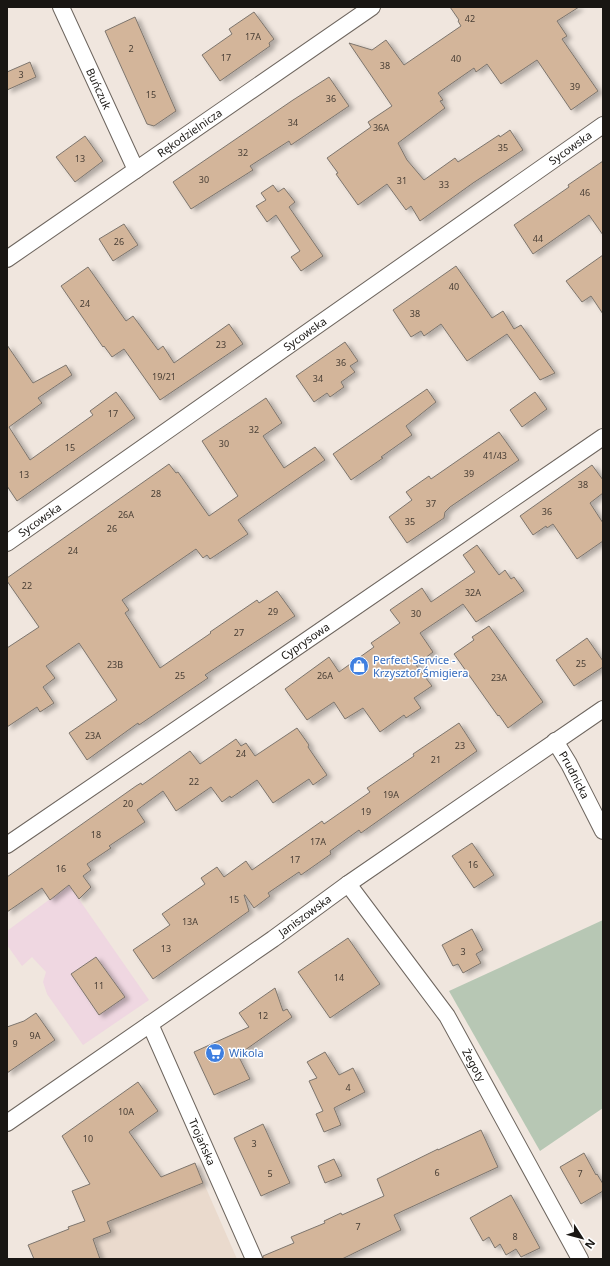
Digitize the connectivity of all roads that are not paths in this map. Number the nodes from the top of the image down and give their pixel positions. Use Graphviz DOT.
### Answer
graph roads {
  1 [pos="61,7"];
  2 [pos="372,7"];
  3 [pos="603,125"];
  4 [pos="136,170"];
  5 [pos="7,259"];
  6 [pos="603,437"];
  7 [pos="7,543"];
  8 [pos="603,709"];
  9 [pos="555,741"];
  10 [pos="603,831"];
  11 [pos="7,845"];
  12 [pos="348,884"];
  13 [pos="150,1024"];
  14 [pos="7,1123"];
  15 [pos="254,1259"];
  16 [pos="580,1259"];
  1 -- 4 [label="street, Buńczuk"];
  2 -- 4 [label="street, Rękodzielnicza"];
  3 -- 7 [label="street, Sycowska"];
  4 -- 5 [label="street, Rękodzielnicza"];
  6 -- 11 [label="street, Cyprysowa"];
  8 -- 9 [label="street, Janiszowska"];
  9 -- 10 [label="street, Prudnicka"];
  9 -- 12 [label="street, Janiszowska"];
  12 -- 13 [label="street, Janiszowska"];
  12 -- 16 [label="street, Żegoty"];
  13 -- 14 [label="street, Janiszowska"];
  13 -- 15 [label="street, Trojańska"];
}
